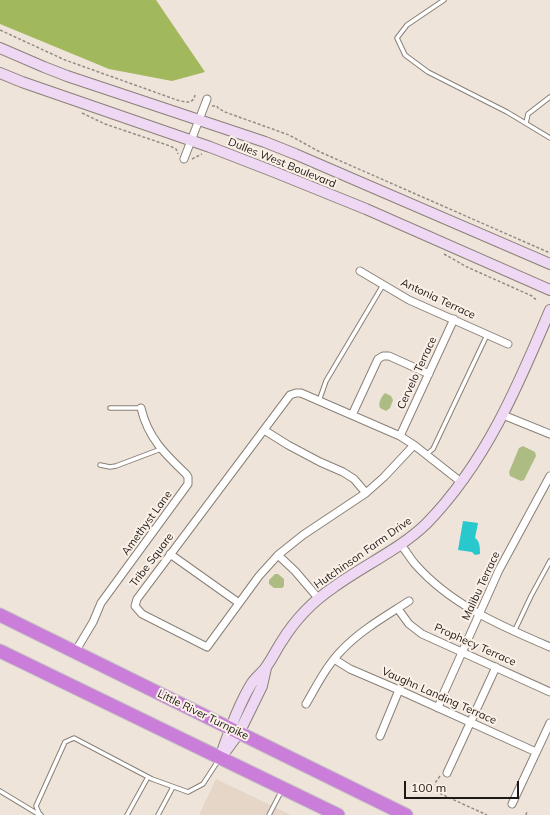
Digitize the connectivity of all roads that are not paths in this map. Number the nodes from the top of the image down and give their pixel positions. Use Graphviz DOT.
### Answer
graph roads {
  1 [pos="444,0"];
  2 [pos="0,48"];
  3 [pos="0,73"];
  4 [pos="550,97"];
  5 [pos="207,99"];
  6 [pos="199,120"];
  7 [pos="526,123"];
  8 [pos="550,138"];
  9 [pos="191,141"];
  10 [pos="185,157"];
  11 [pos="550,264"];
  12 [pos="360,271"];
  13 [pos="383,285"];
  14 [pos="550,290"];
  15 [pos="550,310"];
  16 [pos="454,319"];
  17 [pos="487,334"];
  18 [pos="508,344"];
  19 [pos="429,374"];
  20 [pos="319,401"];
  21 [pos="110,408"];
  22 [pos="141,408"];
  23 [pos="352,415"];
  24 [pos="503,415"];
  25 [pos="264,430"];
  26 [pos="549,431"];
  27 [pos="400,436"];
  28 [pos="414,445"];
  29 [pos="161,449"];
  30 [pos="426,455"];
  31 [pos="100,465"];
  32 [pos="550,476"];
  33 [pos="461,482"];
  34 [pos="366,492"];
  35 [pos="401,545"];
  36 [pos="170,554"];
  37 [pos="278,555"];
  38 [pos="550,561"];
  39 [pos="319,599"];
  40 [pos="409,601"];
  41 [pos="238,603"];
  42 [pos="398,609"];
  43 [pos="479,614"];
  44 [pos="0,615"];
  45 [pos="514,632"];
  46 [pos="550,646"];
  47 [pos="0,652"];
  48 [pos="75,652"];
  49 [pos="463,652"];
  50 [pos="334,659"];
  51 [pos="496,667"];
  52 [pos="399,690"];
  53 [pos="550,692"];
  54 [pos="306,704"];
  55 [pos="438,708"];
  56 [pos="471,722"];
  57 [pos="550,723"];
  58 [pos="234,731"];
  59 [pos="380,736"];
  60 [pos="536,752"];
  61 [pos="220,758"];
  62 [pos="447,773"];
  63 [pos="148,777"];
  64 [pos="173,786"];
  65 [pos="283,787"];
  66 [pos="0,791"];
  67 [pos="512,804"];
  68 [pos="39,814"];
  69 [pos="335,814"];
  70 [pos="127,815"];
  71 [pos="158,815"];
  72 [pos="270,815"];
  73 [pos="406,815"];
  1 -- 7 [label="lane"];
  2 -- 6 [label="street, Dulles West Boulevard"];
  3 -- 9 [label="street, Dulles West Boulevard"];
  4 -- 7 [label="lane"];
  5 -- 6 [label="street"];
  6 -- 9 [label="street"];
  6 -- 11 [label="street, Dulles West Boulevard"];
  7 -- 8 [label="lane"];
  9 -- 10 [label="street"];
  9 -- 14 [label="street, Dulles West Boulevard"];
  12 -- 13 [label="street, Antonia Terrace"];
  13 -- 16 [label="street, Antonia Terrace"];
  13 -- 20 [label="lane"];
  15 -- 24 [label="street, Hutchinson Farm Drive"];
  16 -- 17 [label="street, Antonia Terrace"];
  16 -- 19 [label="street, Cervelo Terrace"];
  17 -- 18 [label="street, Antonia Terrace"];
  17 -- 30 [label="lane"];
  19 -- 23 [label="street"];
  19 -- 27 [label="street, Cervelo Terrace"];
  20 -- 23 [label="street, Tribe Square"];
  20 -- 25 [label="street, Tribe Square"];
  21 -- 22 [label="lane"];
  22 -- 29 [label="street, Amethyst Lane"];
  23 -- 27 [label="street, Tribe Square"];
  24 -- 26 [label="street"];
  24 -- 33 [label="street, Hutchinson Farm Drive"];
  25 -- 34 [label="street"];
  25 -- 36 [label="street, Tribe Square"];
  27 -- 28 [label="street, Tribe Square"];
  28 -- 30 [label="street, Tribe Square"];
  28 -- 34 [label="street, Tribe Square"];
  29 -- 31 [label="lane"];
  29 -- 48 [label="street, Amethyst Lane"];
  30 -- 33 [label="street, Tribe Square"];
  32 -- 43 [label="street, Malibu Terrace"];
  33 -- 35 [label="street, Hutchinson Farm Drive"];
  34 -- 37 [label="street, Tribe Square"];
  35 -- 39 [label="street, Hutchinson Farm Drive"];
  35 -- 43 [label="street"];
  36 -- 41 [label="street"];
  36 -- 41 [label="street, Tribe Square"];
  37 -- 39 [label="street"];
  37 -- 41 [label="street, Tribe Square"];
  38 -- 45 [label="lane"];
  39 -- 58 [label="street, Hutchinson Farm Drive"];
  40 -- 42 [label="street"];
  42 -- 49 [label="street, Prophecy Terrace"];
  42 -- 50 [label="street"];
  43 -- 45 [label="street"];
  43 -- 49 [label="street, Malibu Terrace"];
  44 -- 48 [label="highway, Little River Turnpike"];
  45 -- 46 [label="street"];
  47 -- 61 [label="highway"];
  48 -- 58 [label="highway, Little River Turnpike"];
  49 -- 51 [label="street, Prophecy Terrace"];
  49 -- 55 [label="street, Malibu Terrace"];
  50 -- 52 [label="street, Vaughn Landing Terrace"];
  50 -- 54 [label="street"];
  51 -- 53 [label="street, Prophecy Terrace"];
  51 -- 56 [label="street"];
  52 -- 55 [label="street, Vaughn Landing Terrace"];
  52 -- 59 [label="street"];
  55 -- 56 [label="street, Vaughn Landing Terrace"];
  56 -- 60 [label="street, Vaughn Landing Terrace"];
  56 -- 62 [label="street"];
  57 -- 60 [label="street"];
  58 -- 61 [label="street, Hutchinson Farm Drive"];
  58 -- 73 [label="highway, Little River Turnpike"];
  60 -- 67 [label="street"];
  61 -- 64 [label="lane"];
  61 -- 65 [label="highway"];
  63 -- 64 [label="lane"];
  63 -- 68 [label="lane"];
  63 -- 70 [label="lane"];
  64 -- 71 [label="lane"];
  65 -- 69 [label="highway"];
  65 -- 72 [label="lane"];
  66 -- 68 [label="lane"];
}
